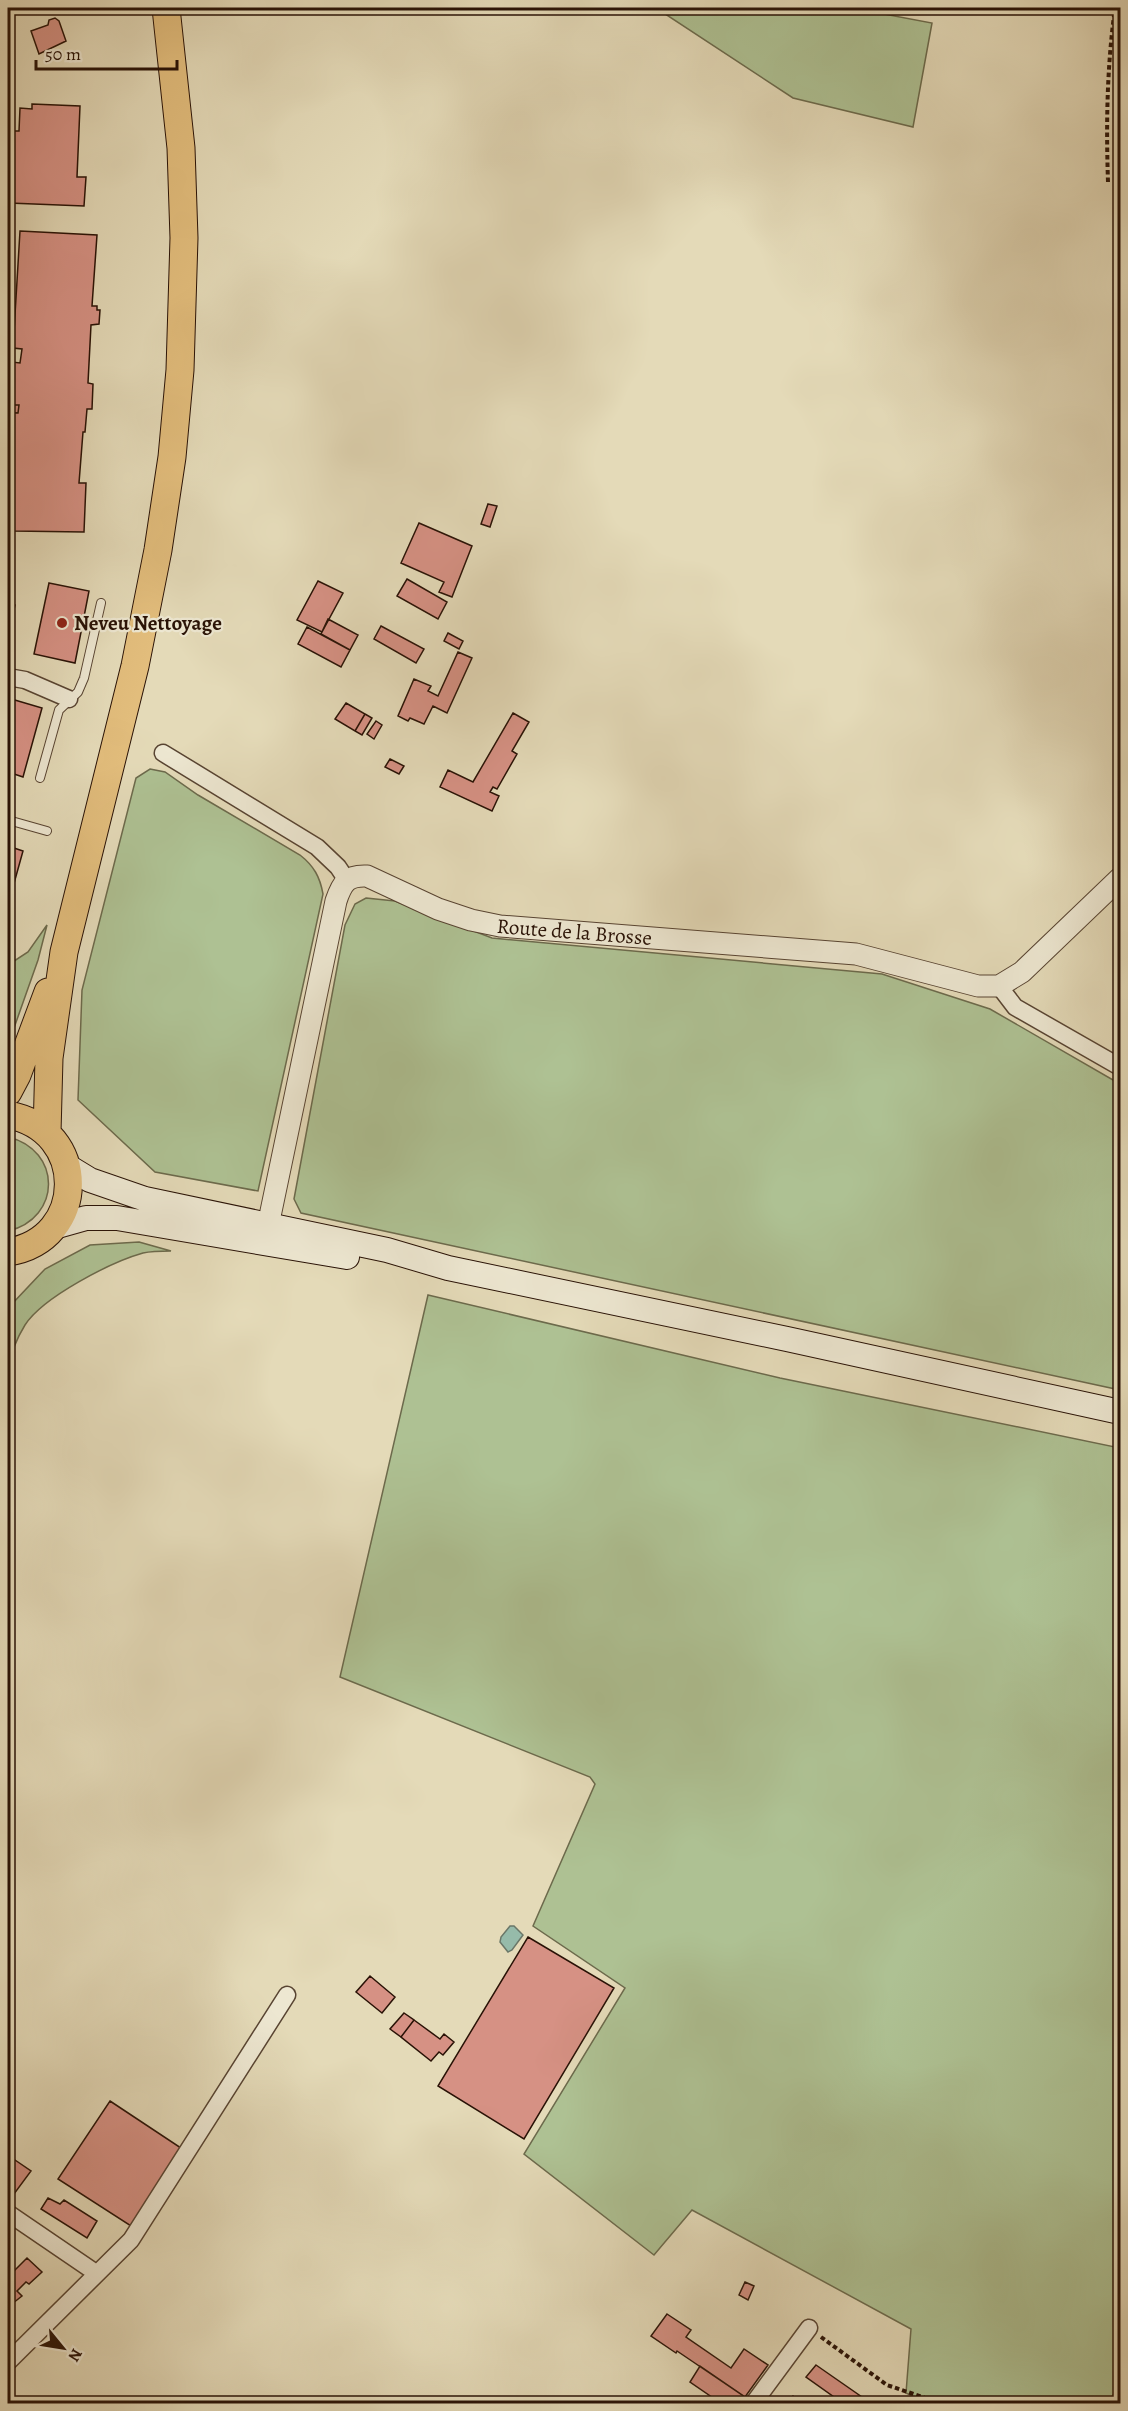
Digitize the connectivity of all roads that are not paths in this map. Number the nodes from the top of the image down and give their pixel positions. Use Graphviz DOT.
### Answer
graph roads {
  1 [pos="166,8"];
  2 [pos="101,603"];
  3 [pos="8,677"];
  4 [pos="69,699"];
  5 [pos="163,753"];
  6 [pos="40,778"];
  7 [pos="8,819"];
  8 [pos="46,831"];
  9 [pos="1120,878"];
  10 [pos="346,879"];
  11 [pos="64,952"];
  12 [pos="999,986"];
  13 [pos="1120,1067"];
  14 [pos="8,1092"];
  15 [pos="8,1115"];
  16 [pos="47,1133"];
  17 [pos="67,1166"];
  18 [pos="54,1227"];
  19 [pos="267,1234"];
  20 [pos="11,1256"];
  21 [pos="1120,1412"];
  22 [pos="287,1995"];
  23 [pos="8,2213"];
  24 [pos="96,2273"];
  25 [pos="809,2328"];
  26 [pos="8,2362"];
  27 [pos="753,2403"];
  1 -- 11 [label="main road"];
  2 -- 4 [label="lane"];
  3 -- 4 [label="street"];
  4 -- 6 [label="lane"];
  5 -- 10 [label="street"];
  7 -- 8 [label="lane"];
  9 -- 12 [label="street"];
  10 -- 12 [label="street, Route de la Brosse"];
  10 -- 19 [label="street"];
  11 -- 14 [label="main road"];
  11 -- 16 [label="main road"];
  12 -- 13 [label="street"];
  15 -- 16 [label="main road"];
  16 -- 17 [label="main road"];
  17 -- 18 [label="main road"];
  17 -- 19 [label="main road"];
  18 -- 19 [label="main road"];
  18 -- 20 [label="main road"];
  19 -- 21 [label="main road"];
  22 -- 24 [label="street"];
  23 -- 24 [label="street"];
  24 -- 26 [label="street"];
  25 -- 27 [label="street"];
}
